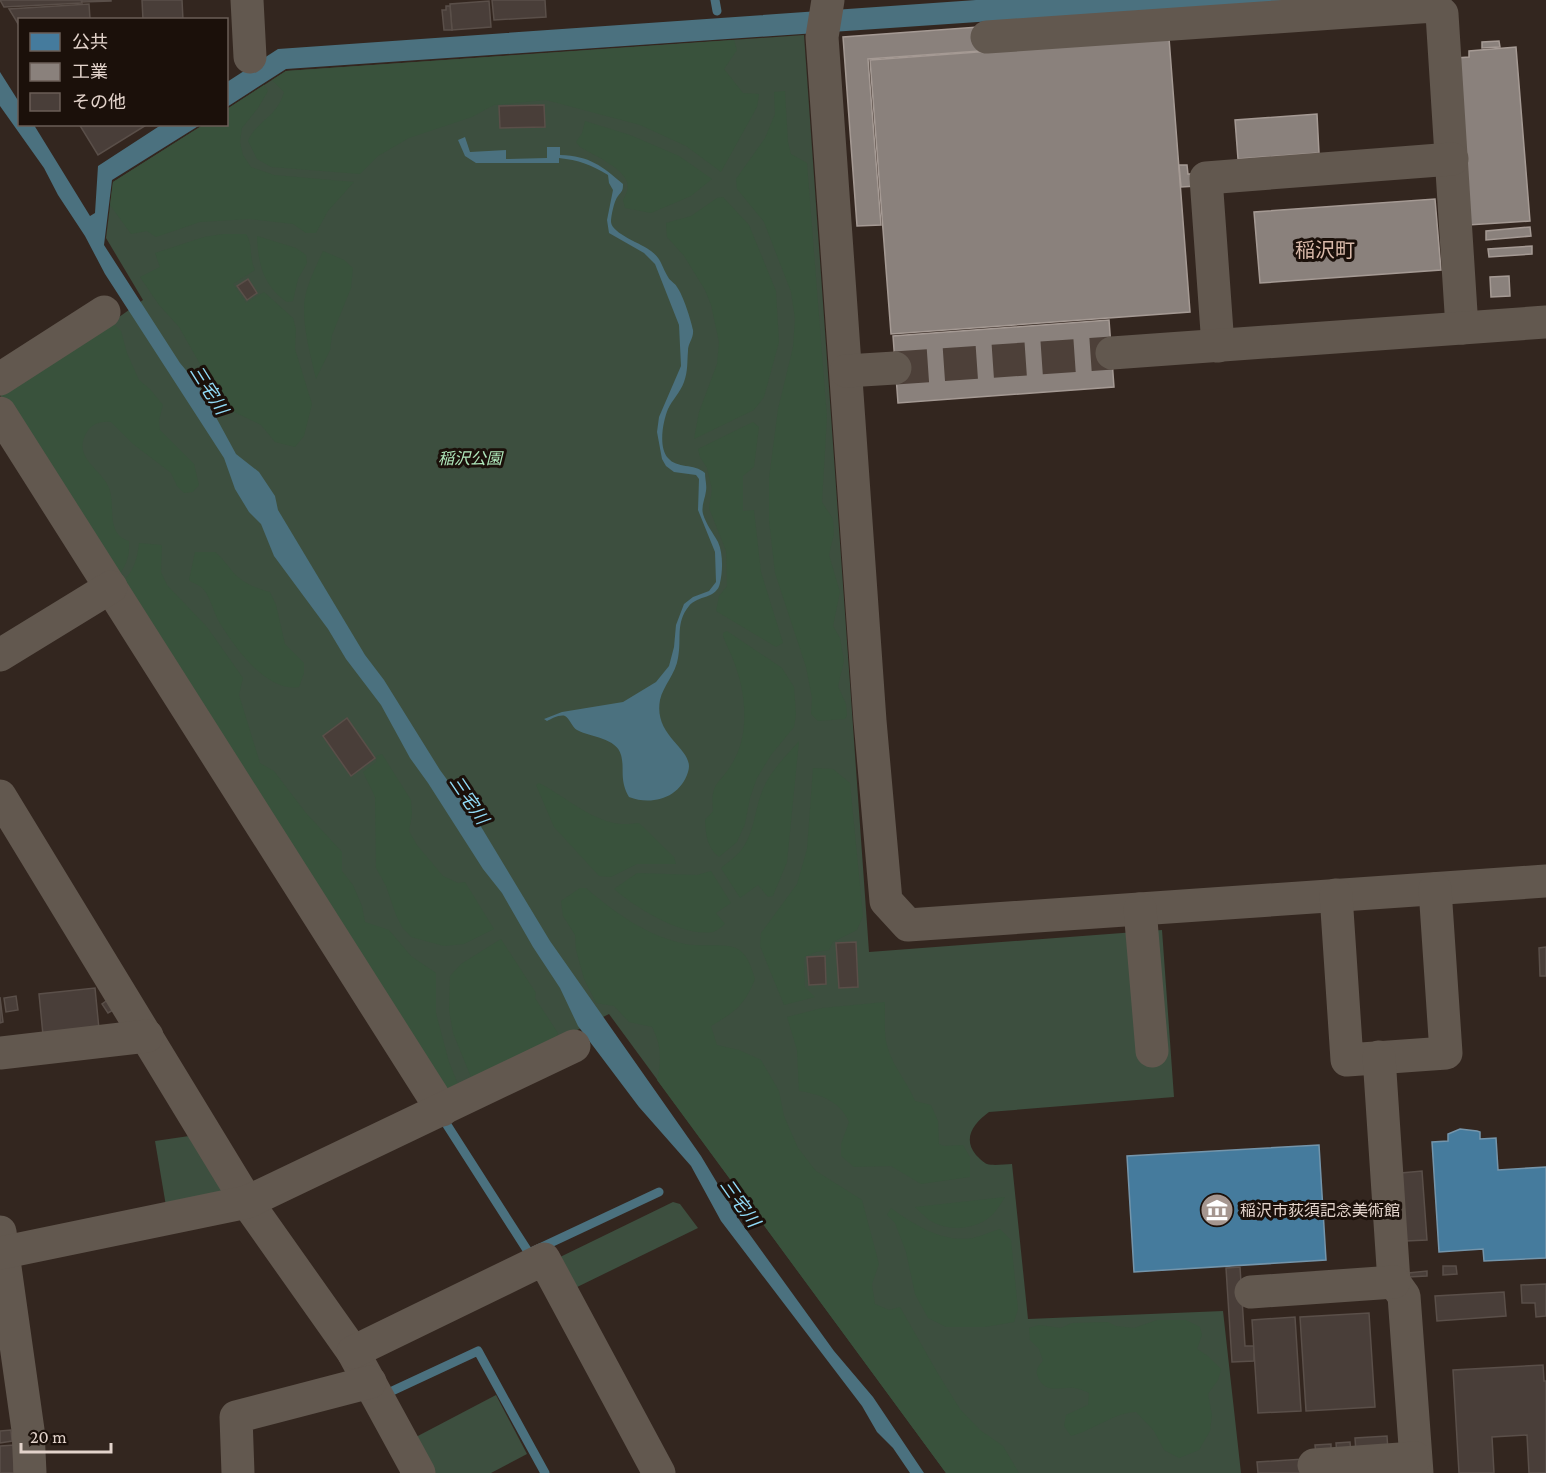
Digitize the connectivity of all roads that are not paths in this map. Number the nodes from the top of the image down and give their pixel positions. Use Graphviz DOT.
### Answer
graph roads {
  1 [pos="248,0"];
  2 [pos="828,2"];
  3 [pos="987,37"];
  4 [pos="250,57"];
  5 [pos="1452,159"];
  6 [pos="104,312"];
  7 [pos="1546,322"];
  8 [pos="1462,328"];
  9 [pos="1218,346"];
  10 [pos="1112,353"];
  11 [pos="895,368"];
  12 [pos="846,371"];
  13 [pos="0,379"];
  14 [pos="0,413"];
  15 [pos="111,587"];
  16 [pos="0,655"];
  17 [pos="0,796"];
  18 [pos="1546,881"];
  19 [pos="1435,889"];
  20 [pos="1336,895"];
  21 [pos="1140,909"];
  22 [pos="147,1036"];
  23 [pos="574,1046"];
  24 [pos="1152,1051"];
  25 [pos="0,1053"];
  26 [pos="1379,1057"];
  27 [pos="442,1110"];
  28 [pos="247,1202"];
  29 [pos="1,1246"];
  30 [pos="1394,1282"];
  31 [pos="1251,1292"];
  32 [pos="354,1352"];
  33 [pos="370,1382"];
  34 [pos="1314,1465"];
  35 [pos="1416,1466"];
  36 [pos="30,1473"];
  37 [pos="238,1473"];
  38 [pos="419,1473"];
  39 [pos="659,1473"];
  1 -- 4 [label="street"];
  2 -- 12 [label="street"];
  3 -- 5 [label="street"];
  5 -- 8 [label="street"];
  5 -- 9 [label="street"];
  6 -- 13 [label="street"];
  7 -- 8 [label="street"];
  8 -- 9 [label="street"];
  9 -- 10 [label="street"];
  11 -- 12 [label="street"];
  12 -- 21 [label="street"];
  14 -- 15 [label="street"];
  15 -- 16 [label="street"];
  15 -- 27 [label="street"];
  17 -- 22 [label="street"];
  18 -- 19 [label="street"];
  19 -- 20 [label="street"];
  19 -- 26 [label="street"];
  20 -- 21 [label="street"];
  20 -- 26 [label="street"];
  21 -- 24 [label="street"];
  22 -- 25 [label="street"];
  22 -- 28 [label="street"];
  23 -- 27 [label="street"];
  26 -- 30 [label="street"];
  27 -- 28 [label="street"];
  28 -- 29 [label="street"];
  28 -- 32 [label="street"];
  29 -- 36 [label="street"];
  30 -- 31 [label="street"];
  30 -- 35 [label="street"];
  32 -- 33 [label="street"];
  32 -- 39 [label="street"];
  33 -- 37 [label="street"];
  33 -- 38 [label="street"];
  34 -- 35 [label="street"];
}
